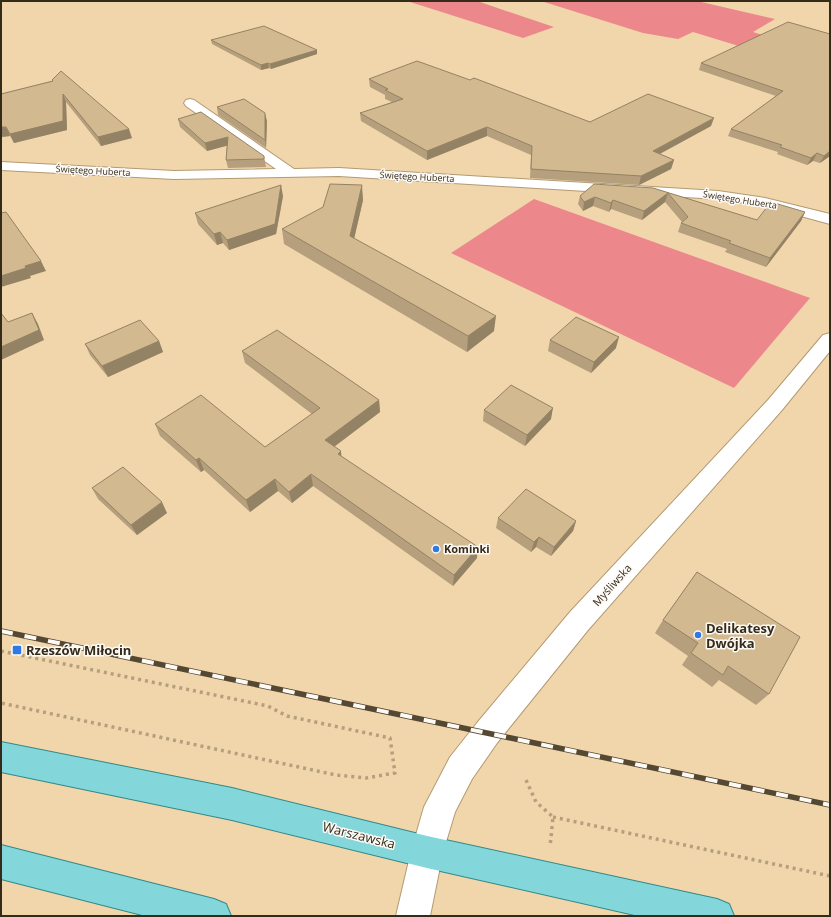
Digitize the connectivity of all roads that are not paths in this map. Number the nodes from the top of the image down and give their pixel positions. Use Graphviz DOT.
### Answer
graph roads {
  1 [pos="190,103"];
  2 [pos="1,166"];
  3 [pos="290,172"];
  4 [pos="830,219"];
  5 [pos="830,339"];
  6 [pos="1,757"];
  7 [pos="427,852"];
  8 [pos="1,862"];
  9 [pos="214,916"];
  10 [pos="413,916"];
  11 [pos="717,916"];
  1 -- 3 [label="street"];
  2 -- 3 [label="street, Świętego Huberta"];
  3 -- 4 [label="street, Świętego Huberta"];
  5 -- 7 [label="street, Myśliwska"];
  6 -- 7 [label="main road, Warszawska"];
  7 -- 10 [label="street, Myśliwska"];
  7 -- 11 [label="main road, Warszawska"];
  8 -- 9 [label="main road"];
}
